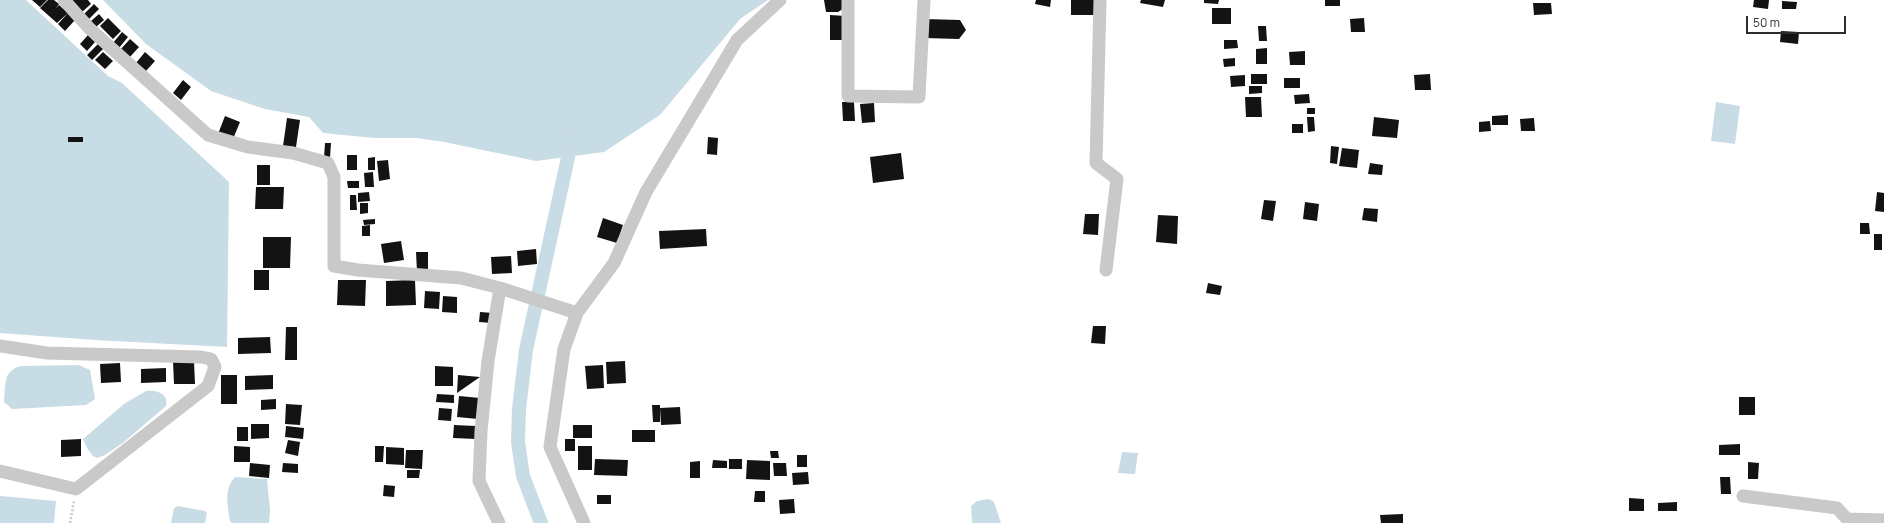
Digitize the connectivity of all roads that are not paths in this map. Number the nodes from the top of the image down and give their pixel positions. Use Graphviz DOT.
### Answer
graph roads {
  1 [pos="64,0"];
  2 [pos="780,0"];
  3 [pos="848,0"];
  4 [pos="924,0"];
  5 [pos="1100,0"];
  6 [pos="1106,270"];
  7 [pos="500,288"];
  8 [pos="578,314"];
  9 [pos="0,346"];
  10 [pos="0,471"];
  11 [pos="1743,496"];
  12 [pos="1884,520"];
  13 [pos="500,523"];
  14 [pos="584,523"];
  1 -- 7 [label="street"];
  2 -- 8 [label="street"];
  3 -- 4 [label="street"];
  5 -- 6 [label="street"];
  7 -- 8 [label="street"];
  7 -- 13 [label="street"];
  8 -- 14 [label="street"];
  9 -- 10 [label="street"];
  11 -- 12 [label="street"];
}
